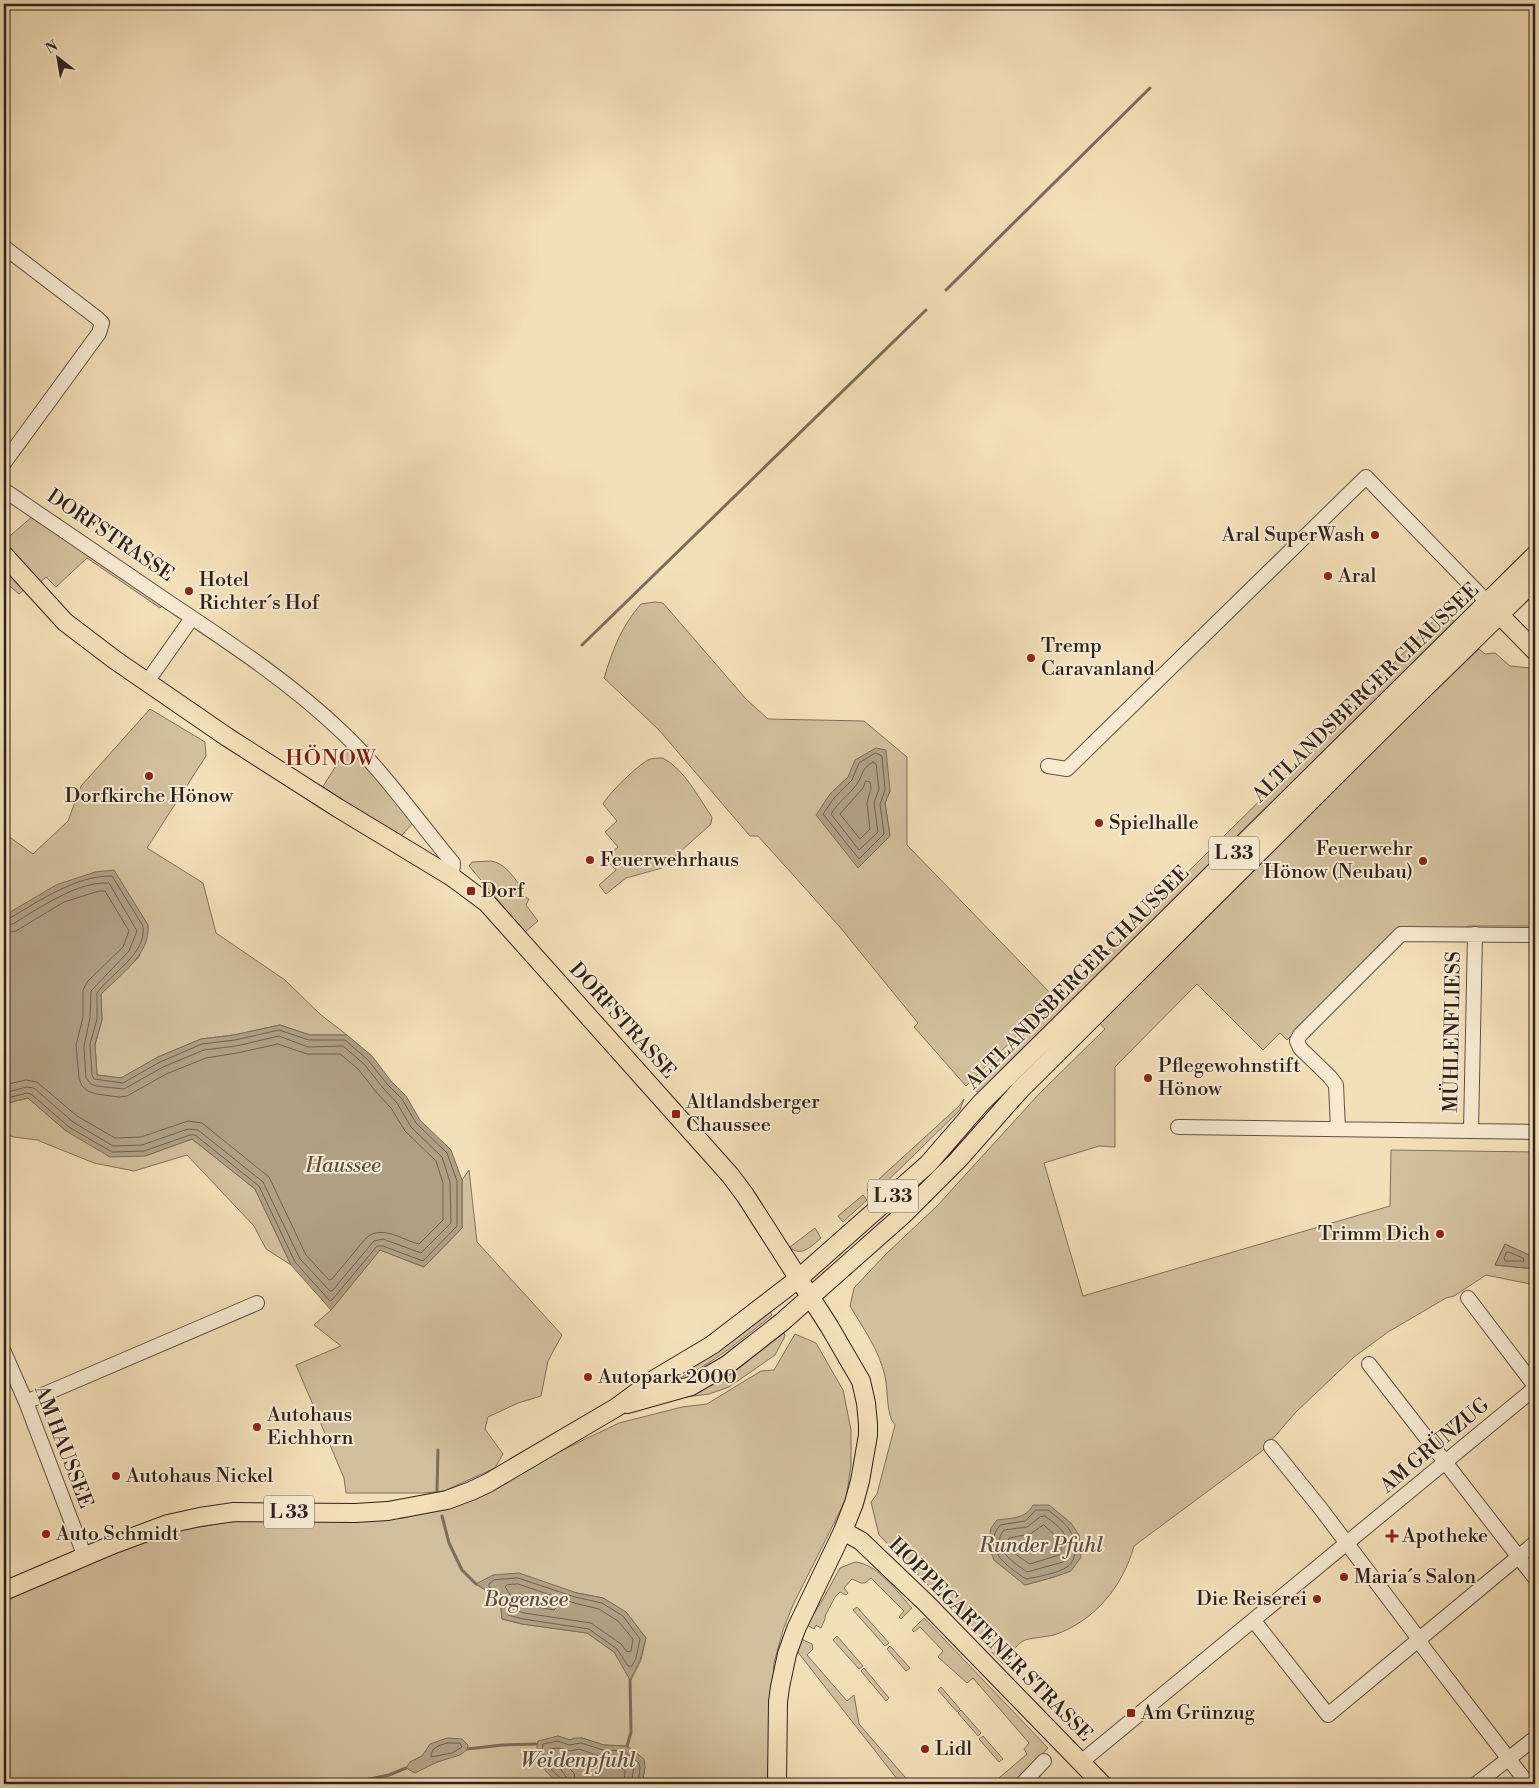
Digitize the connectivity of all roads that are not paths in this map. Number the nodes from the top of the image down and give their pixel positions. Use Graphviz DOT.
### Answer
graph roads {
  1 [pos="4,247"];
  2 [pos="4,463"];
  3 [pos="4,490"];
  4 [pos="4,555"];
  5 [pos="1535,555"];
  6 [pos="1535,580"];
  7 [pos="1494,609"];
  8 [pos="192,618"];
  9 [pos="1535,652"];
  10 [pos="146,682"];
  11 [pos="1048,766"];
  12 [pos="452,877"];
  13 [pos="1475,934"];
  14 [pos="1535,935"];
  15 [pos="1178,1127"];
  16 [pos="1338,1129"];
  17 [pos="1471,1131"];
  18 [pos="1535,1132"];
  19 [pos="798,1279"];
  20 [pos="810,1298"];
  21 [pos="1468,1298"];
  22 [pos="257,1303"];
  23 [pos="4,1352"];
  24 [pos="1369,1364"];
  25 [pos="1535,1387"];
  26 [pos="26,1402"];
  27 [pos="617,1407"];
  28 [pos="1271,1446"];
  29 [pos="1445,1462"];
  30 [pos="843,1531"];
  31 [pos="1535,1543"];
  32 [pos="1347,1544"];
  33 [pos="85,1557"];
  34 [pos="1519,1557"];
  35 [pos="1535,1578"];
  36 [pos="4,1591"];
  37 [pos="1254,1620"];
  38 [pos="1419,1639"];
  39 [pos="1535,1738"];
  40 [pos="1509,1759"];
  41 [pos="1044,1761"];
  42 [pos="1081,1762"];
  43 [pos="777,1784"];
  44 [pos="1022,1784"];
  45 [pos="1102,1784"];
  46 [pos="1476,1784"];
  47 [pos="1528,1784"];
  1 -- 2 [label="street"];
  3 -- 8 [label="street, DORFSTRASSE"];
  4 -- 10 [label="main road, DORFSTRASSE"];
  5 -- 7 [label="main road, ALTLANDSBERGER CHAUSSEE / L 33"];
  6 -- 7 [label="main road, ALTLANDSBERGER CHAUSSEE / L 33"];
  7 -- 9 [label="main road"];
  7 -- 11 [label="street"];
  7 -- 19 [label="main road, ALTLANDSBERGER CHAUSSEE / L 33"];
  7 -- 20 [label="main road, ALTLANDSBERGER CHAUSSEE / L 33"];
  8 -- 10 [label="street"];
  8 -- 12 [label="street, DORFSTRASSE"];
  10 -- 12 [label="main road, DORFSTRASSE"];
  12 -- 19 [label="main road, DORFSTRASSE"];
  13 -- 14 [label="street"];
  13 -- 16 [label="street"];
  13 -- 17 [label="street, MÜHLENFLIESS"];
  15 -- 16 [label="street"];
  16 -- 17 [label="street"];
  17 -- 18 [label="street"];
  19 -- 20 [label="main road, DORFSTRASSE"];
  19 -- 27 [label="main road, L 33"];
  20 -- 27 [label="main road, L 33"];
  20 -- 30 [label="main road, DORFSTRASSE"];
  21 -- 25 [label="street"];
  22 -- 26 [label="street"];
  23 -- 26 [label="street, AM HAUSSEE"];
  24 -- 29 [label="street"];
  25 -- 29 [label="street, AM GRÜNZUG"];
  26 -- 33 [label="street, AM HAUSSEE"];
  27 -- 33 [label="main road, L 33"];
  28 -- 32 [label="street"];
  29 -- 32 [label="street, AM GRÜNZUG"];
  29 -- 34 [label="street"];
  30 -- 42 [label="main road, HOPPEGARTENER STRASSE"];
  30 -- 43 [label="main road, DORFSTRASSE"];
  31 -- 34 [label="street"];
  32 -- 37 [label="street, AM GRÜNZUG"];
  32 -- 38 [label="street"];
  33 -- 36 [label="main road, L 33"];
  34 -- 35 [label="street"];
  34 -- 38 [label="street"];
  37 -- 38 [label="street"];
  37 -- 42 [label="street, AM GRÜNZUG"];
  38 -- 40 [label="street"];
  39 -- 40 [label="street"];
  40 -- 46 [label="street"];
  40 -- 47 [label="street"];
  41 -- 44 [label="street"];
  42 -- 45 [label="main road, HOPPEGARTENER STRASSE"];
}
